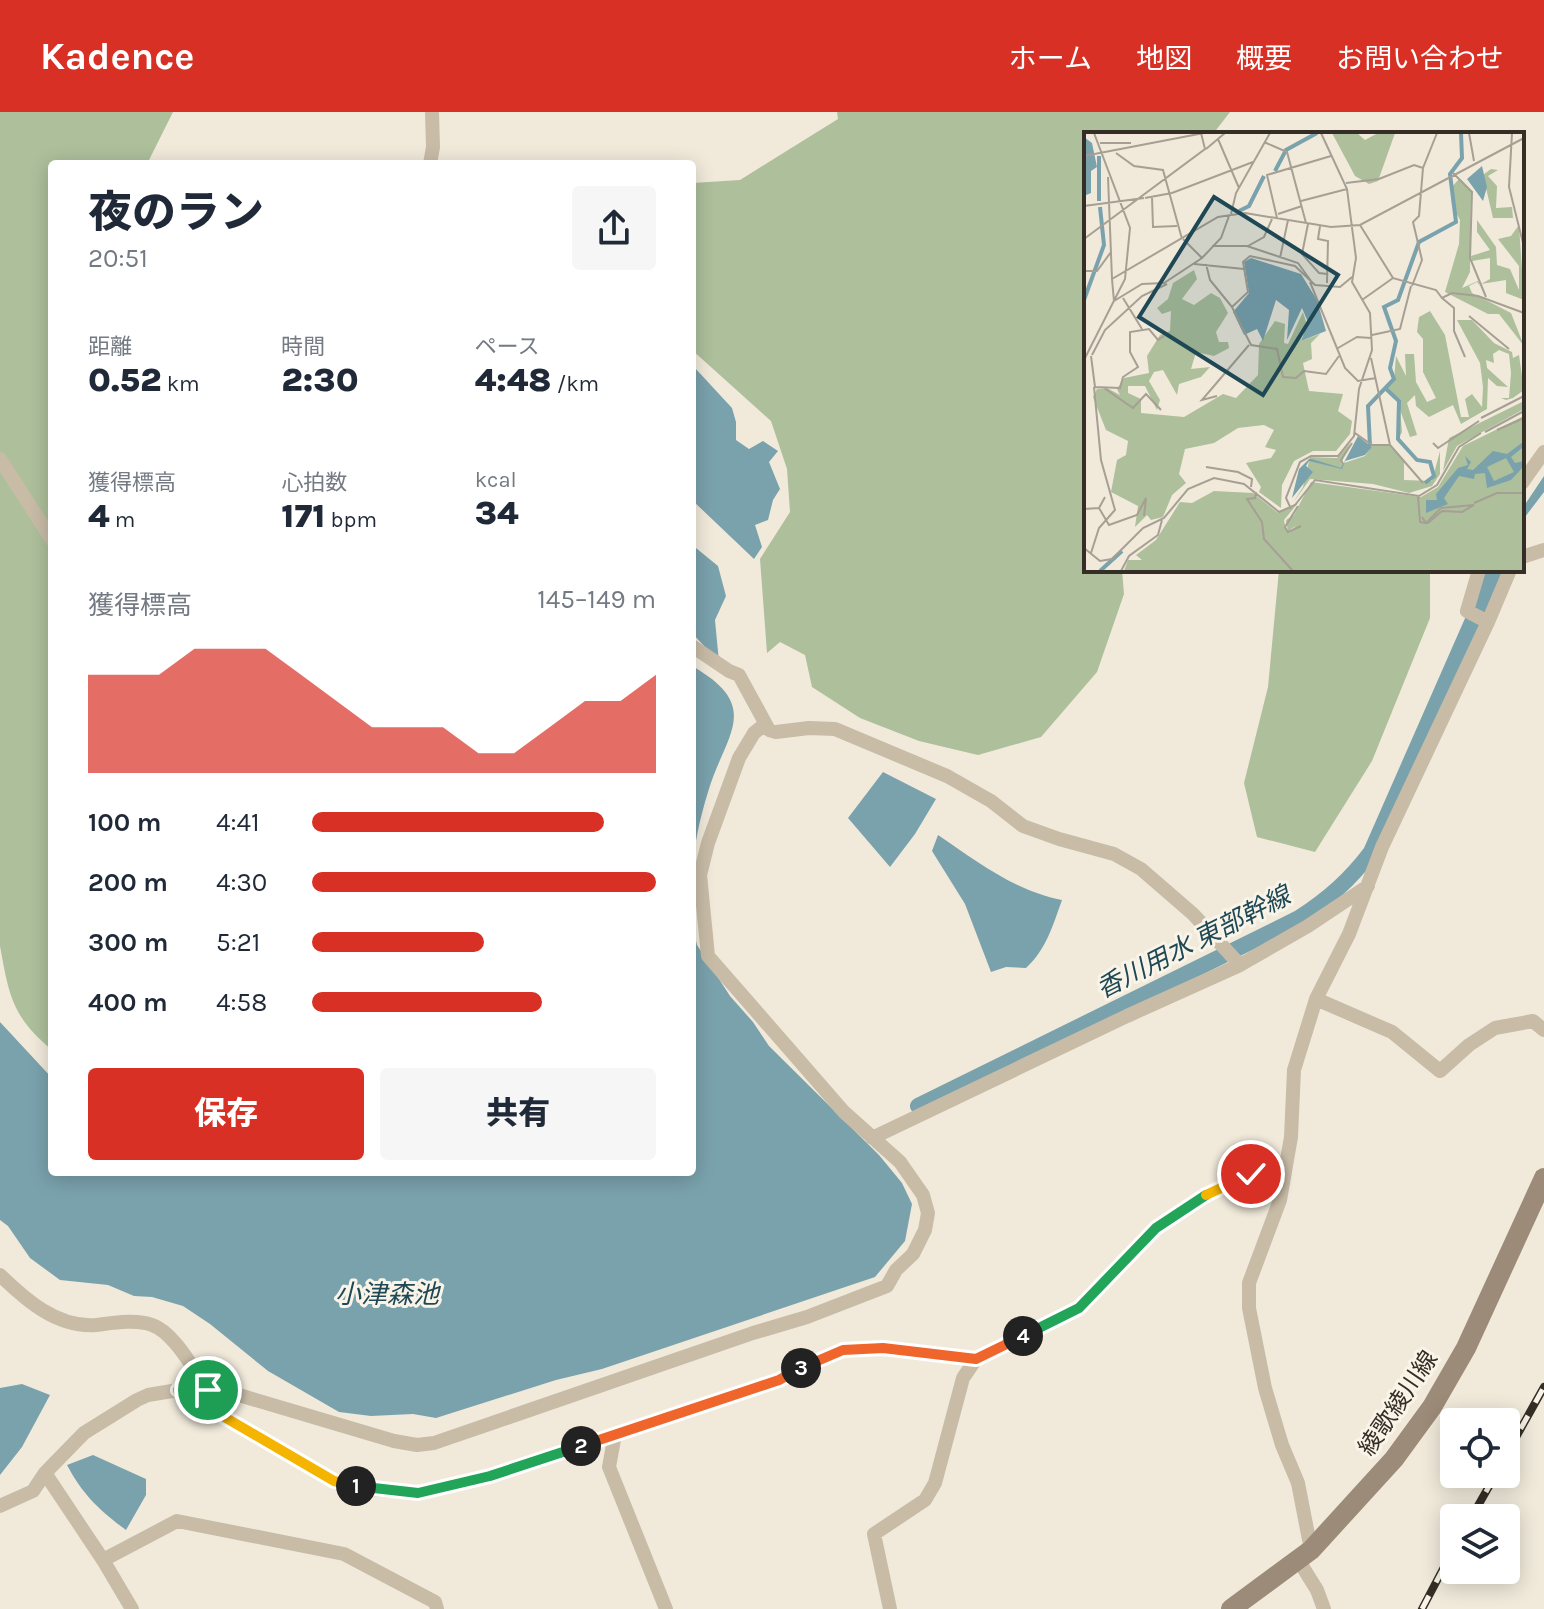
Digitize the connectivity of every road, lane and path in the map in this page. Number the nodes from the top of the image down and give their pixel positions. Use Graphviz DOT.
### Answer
graph roads {
  1 [pos="432,112"];
  2 [pos="431,160"];
  3 [pos="1544,452"];
  4 [pos="0,459"];
  5 [pos="1524,480"];
  6 [pos="48,534"];
  7 [pos="1544,550"];
  8 [pos="1524,556"];
  9 [pos="1478,572"];
  10 [pos="1509,572"];
  11 [pos="1480,618"];
  12 [pos="696,649"];
  13 [pos="764,725"];
  14 [pos="1369,886"];
  15 [pos="1240,965"];
  16 [pos="1316,999"];
  17 [pos="1544,1030"];
  18 [pos="872,1138"];
  19 [pos="1286,1162"];
  20 [pos="1544,1178"];
  21 [pos="0,1275"];
  22 [pos="976,1359"];
  23 [pos="178,1390"];
  24 [pos="208,1390"];
  25 [pos="615,1434"];
  26 [pos="45,1473"];
  27 [pos="0,1506"];
  28 [pos="1305,1555"];
  29 [pos="103,1560"];
  30 [pos="132,1609"];
  31 [pos="437,1609"];
  32 [pos="666,1609"];
  33 [pos="890,1609"];
  34 [pos="1231,1609"];
  35 [pos="1324,1609"];
  1 -- 2 [label="street"];
  3 -- 5 [label="street"];
  4 -- 6 [label="street"];
  7 -- 8 [label="street"];
  9 -- 11 [label="street"];
  10 -- 11 [label="street"];
  11 -- 14 [label="street"];
  12 -- 13 [label="street"];
  13 -- 15 [label="street"];
  13 -- 18 [label="street"];
  14 -- 15 [label="street"];
  14 -- 16 [label="street"];
  15 -- 18 [label="street"];
  16 -- 17 [label="street"];
  16 -- 19 [label="street"];
  18 -- 24 [label="street"];
  19 -- 22 [label="street"];
  19 -- 28 [label="street"];
  20 -- 28 [label="main road, 綾歌綾川線"];
  21 -- 24 [label="street"];
  22 -- 25 [label="street"];
  22 -- 33 [label="street"];
  23 -- 24 [label="street"];
  23 -- 25 [label="street"];
  23 -- 26 [label="street"];
  25 -- 32 [label="street"];
  26 -- 27 [label="street"];
  26 -- 29 [label="street"];
  28 -- 34 [label="main road, 綾歌綾川線"];
  28 -- 35 [label="street"];
  29 -- 30 [label="street"];
  29 -- 31 [label="street"];
}
